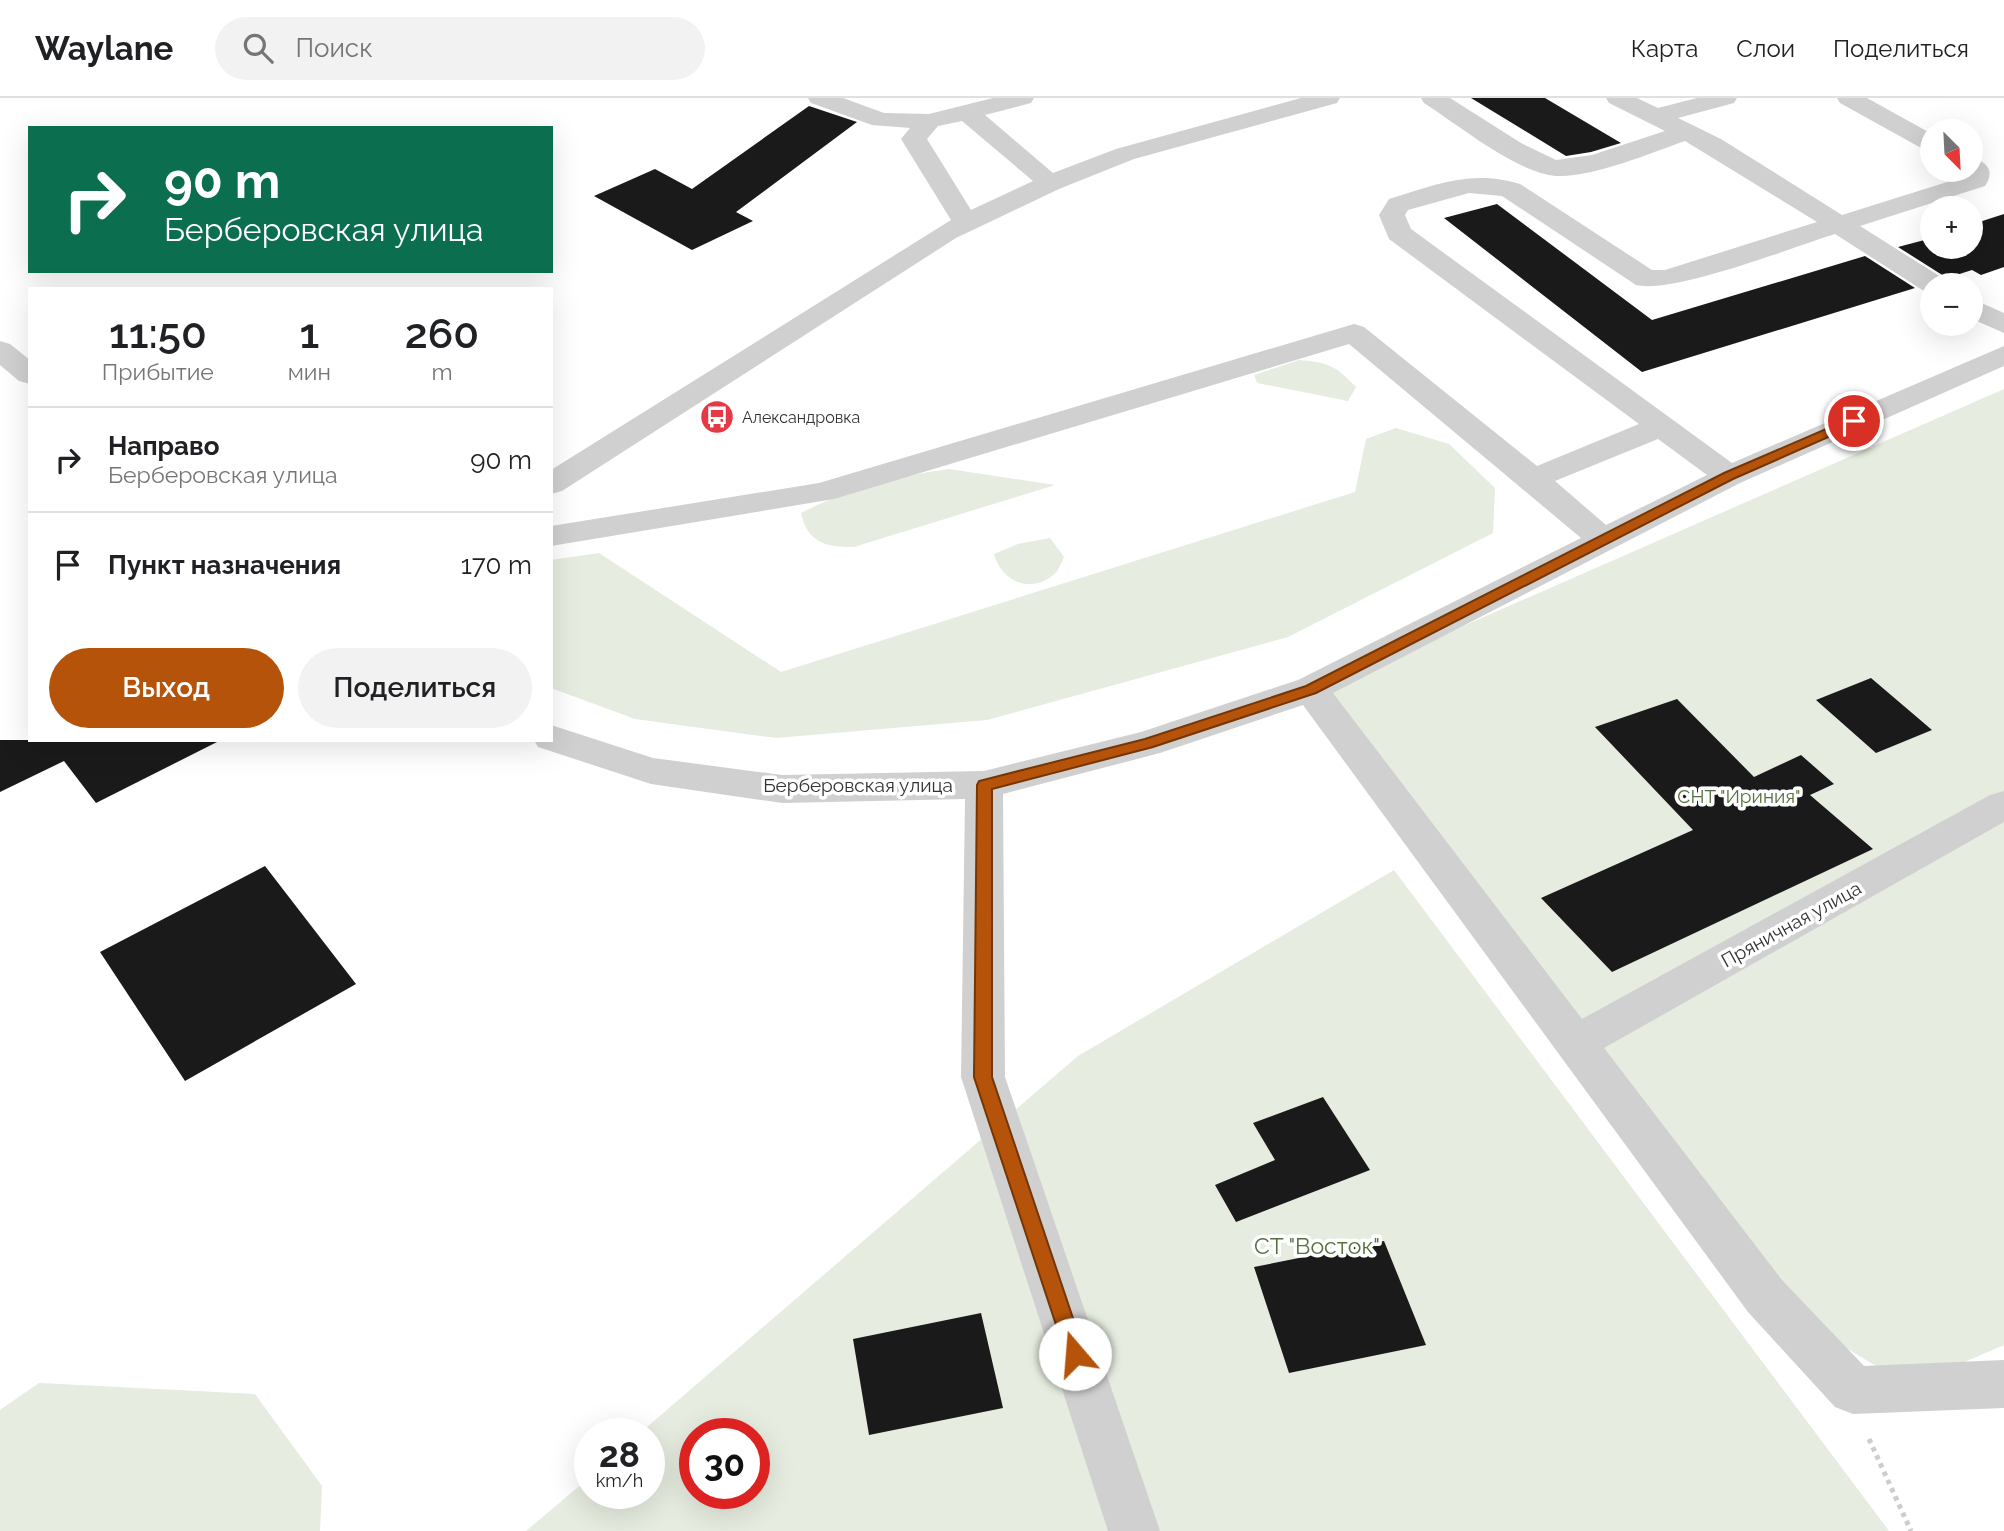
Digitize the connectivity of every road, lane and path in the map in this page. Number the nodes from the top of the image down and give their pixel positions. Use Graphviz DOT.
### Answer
graph roads {
  1 [pos="820,98"];
  2 [pos="1022,98"];
  3 [pos="1328,98"];
  4 [pos="1433,98"];
  5 [pos="1618,98"];
  6 [pos="1725,98"];
  7 [pos="1849,98"];
  8 [pos="967,112"];
  9 [pos="1654,117"];
  10 [pos="929,121"];
  11 [pos="1689,131"];
  12 [pos="1920,137"];
  13 [pos="1973,182"];
  14 [pos="1050,183"];
  15 [pos="966,223"];
  16 [pos="1838,223"];
  17 [pos="1920,276"];
  18 [pos="1983,313"];
  19 [pos="2004,324"];
  20 [pos="0,351"];
  21 [pos="2004,355"];
  22 [pos="28,373"];
  23 [pos="1660,427"];
  24 [pos="1729,476"];
  25 [pos="1533,479"];
  26 [pos="553,483"];
  27 [pos="553,536"];
  28 [pos="1604,541"];
  29 [pos="1311,689"];
  30 [pos="553,739"];
  31 [pos="984,785"];
  32 [pos="2004,805"];
  33 [pos="1577,1042"];
  34 [pos="2004,1384"];
  35 [pos="1853,1390"];
  36 [pos="1133,1531"];
  37 [pos="1911,1531"];
  1 -- 10 [label="street"];
  2 -- 8 [label="street"];
  3 -- 14 [label="street"];
  4 -- 11 [label="street"];
  5 -- 9 [label="street"];
  6 -- 9 [label="street"];
  7 -- 12 [label="street"];
  8 -- 10 [label="street"];
  8 -- 14 [label="street"];
  9 -- 11 [label="street"];
  10 -- 15 [label="street"];
  11 -- 16 [label="street"];
  13 -- 16 [label="street"];
  14 -- 15 [label="street"];
  15 -- 26 [label="street"];
  16 -- 17 [label="street"];
  16 -- 23 [label="street"];
  18 -- 19 [label="street"];
  20 -- 22 [label="street"];
  21 -- 24 [label="street, Берберовская улица"];
  23 -- 24 [label="street"];
  23 -- 25 [label="street"];
  24 -- 28 [label="street, Берберовская улица"];
  25 -- 27 [label="street"];
  25 -- 28 [label="street"];
  28 -- 29 [label="street, Берберовская улица"];
  29 -- 31 [label="street, Берберовская улица"];
  29 -- 33 [label="street"];
  30 -- 31 [label="street, Берберовская улица"];
  31 -- 36 [label="street"];
  32 -- 33 [label="street, Пряничная улица"];
  33 -- 35 [label="street"];
  34 -- 35 [label="street"];
  35 -- 37 [label="path"];
}
